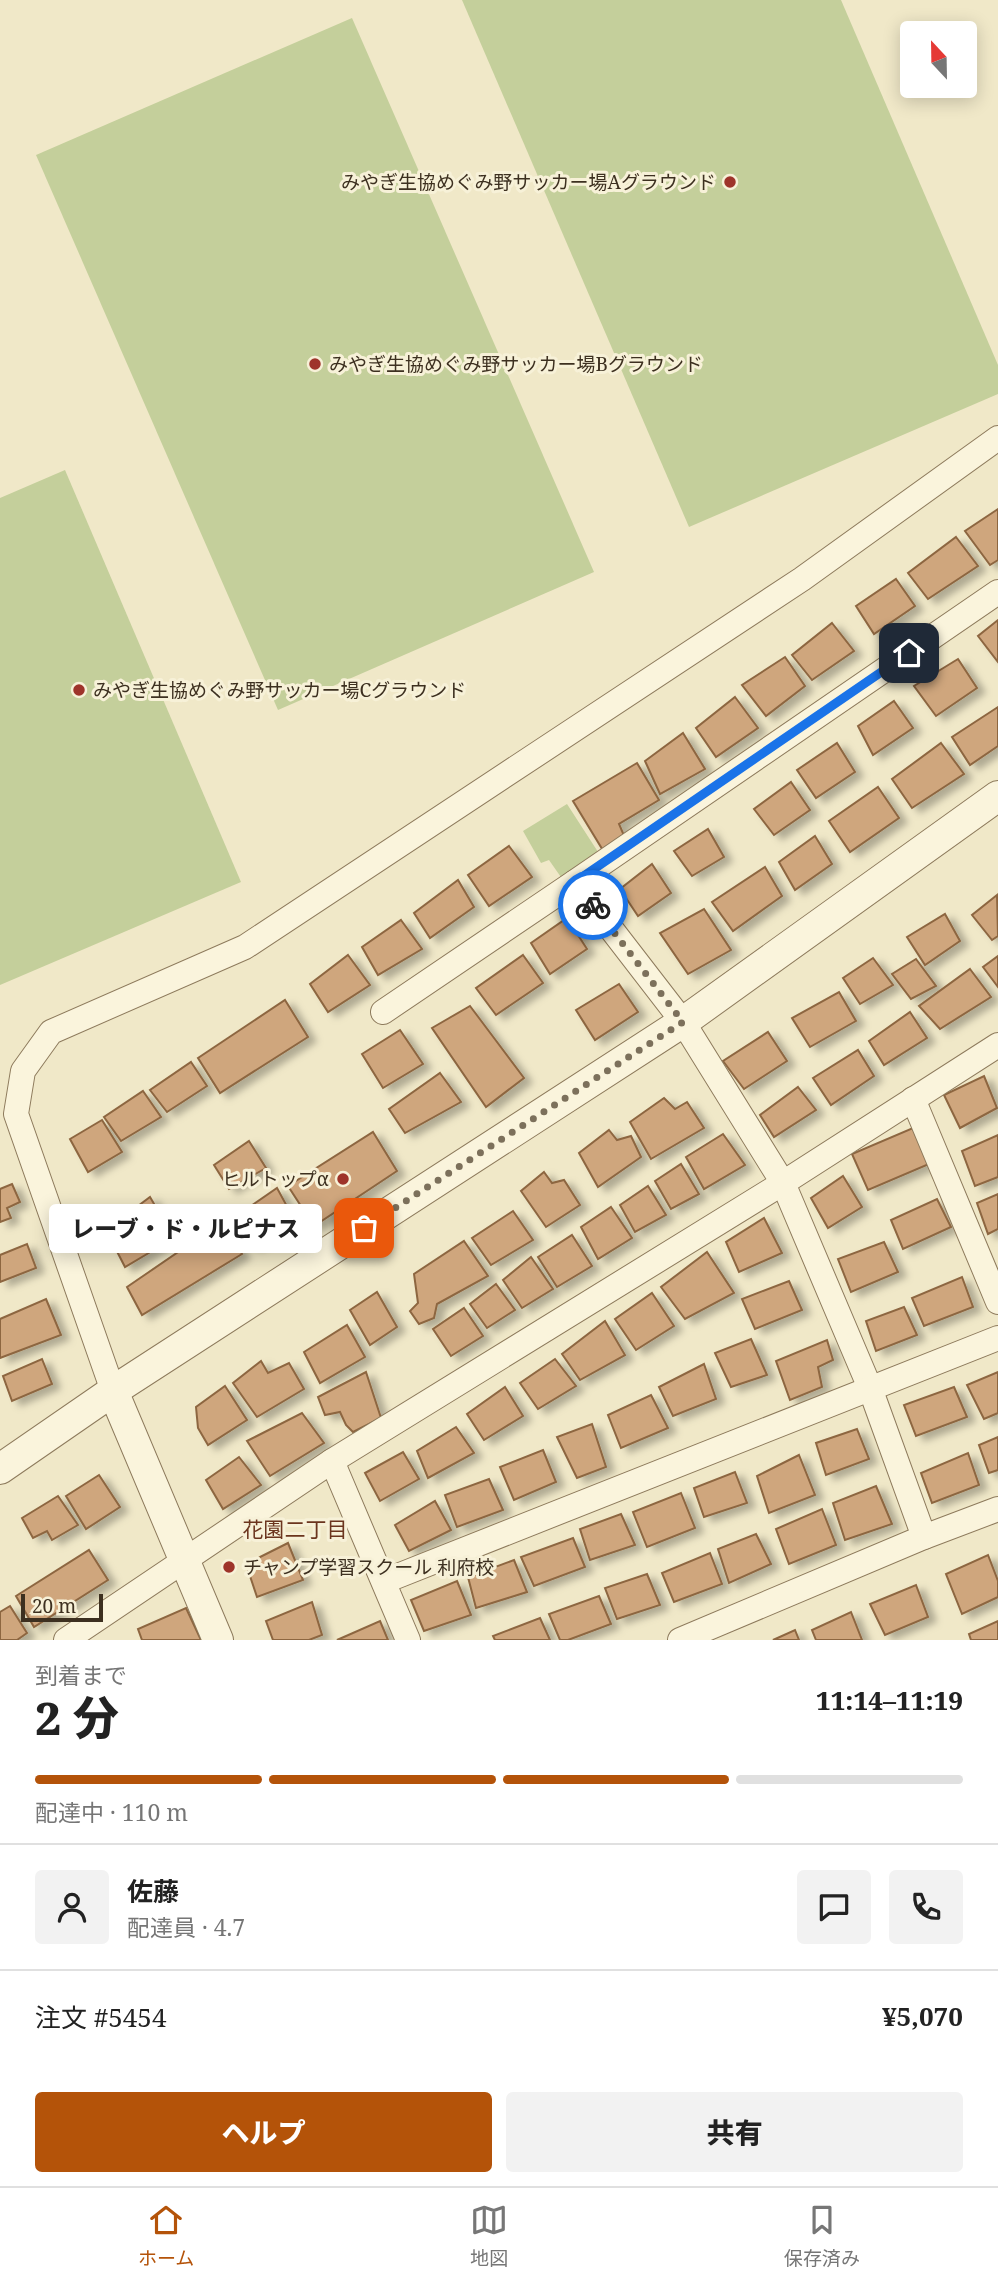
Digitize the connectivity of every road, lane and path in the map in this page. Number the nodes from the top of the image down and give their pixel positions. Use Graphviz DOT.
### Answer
graph roads {
  1 [pos="998,438"];
  2 [pos="998,592"];
  3 [pos="998,796"];
  4 [pos="575,882"];
  5 [pos="383,1012"];
  6 [pos="683,1022"];
  7 [pos="998,1045"];
  8 [pos="913,1098"];
  9 [pos="783,1183"];
  10 [pos="998,1302"];
  11 [pos="998,1338"];
  12 [pos="870,1388"];
  13 [pos="113,1391"];
  14 [pos="332,1461"];
  15 [pos="0,1469"];
  16 [pos="998,1509"];
  17 [pos="924,1537"];
  18 [pos="184,1559"];
  19 [pos="385,1581"];
  20 [pos="66,1640"];
  21 [pos="218,1640"];
  22 [pos="408,1640"];
  23 [pos="680,1640"];
  1 -- 13 [label="street"];
  2 -- 4 [label="street"];
  3 -- 6 [label="street"];
  4 -- 5 [label="street"];
  4 -- 6 [label="street"];
  6 -- 9 [label="street"];
  6 -- 13 [label="street"];
  7 -- 8 [label="street"];
  8 -- 9 [label="street"];
  8 -- 10 [label="street"];
  9 -- 12 [label="street"];
  9 -- 14 [label="street"];
  11 -- 12 [label="street"];
  12 -- 17 [label="street"];
  12 -- 19 [label="street"];
  13 -- 15 [label="street"];
  13 -- 18 [label="street"];
  14 -- 18 [label="street"];
  14 -- 19 [label="street"];
  16 -- 17 [label="street"];
  17 -- 23 [label="street"];
  18 -- 20 [label="street"];
  18 -- 21 [label="street"];
  19 -- 22 [label="street"];
}
